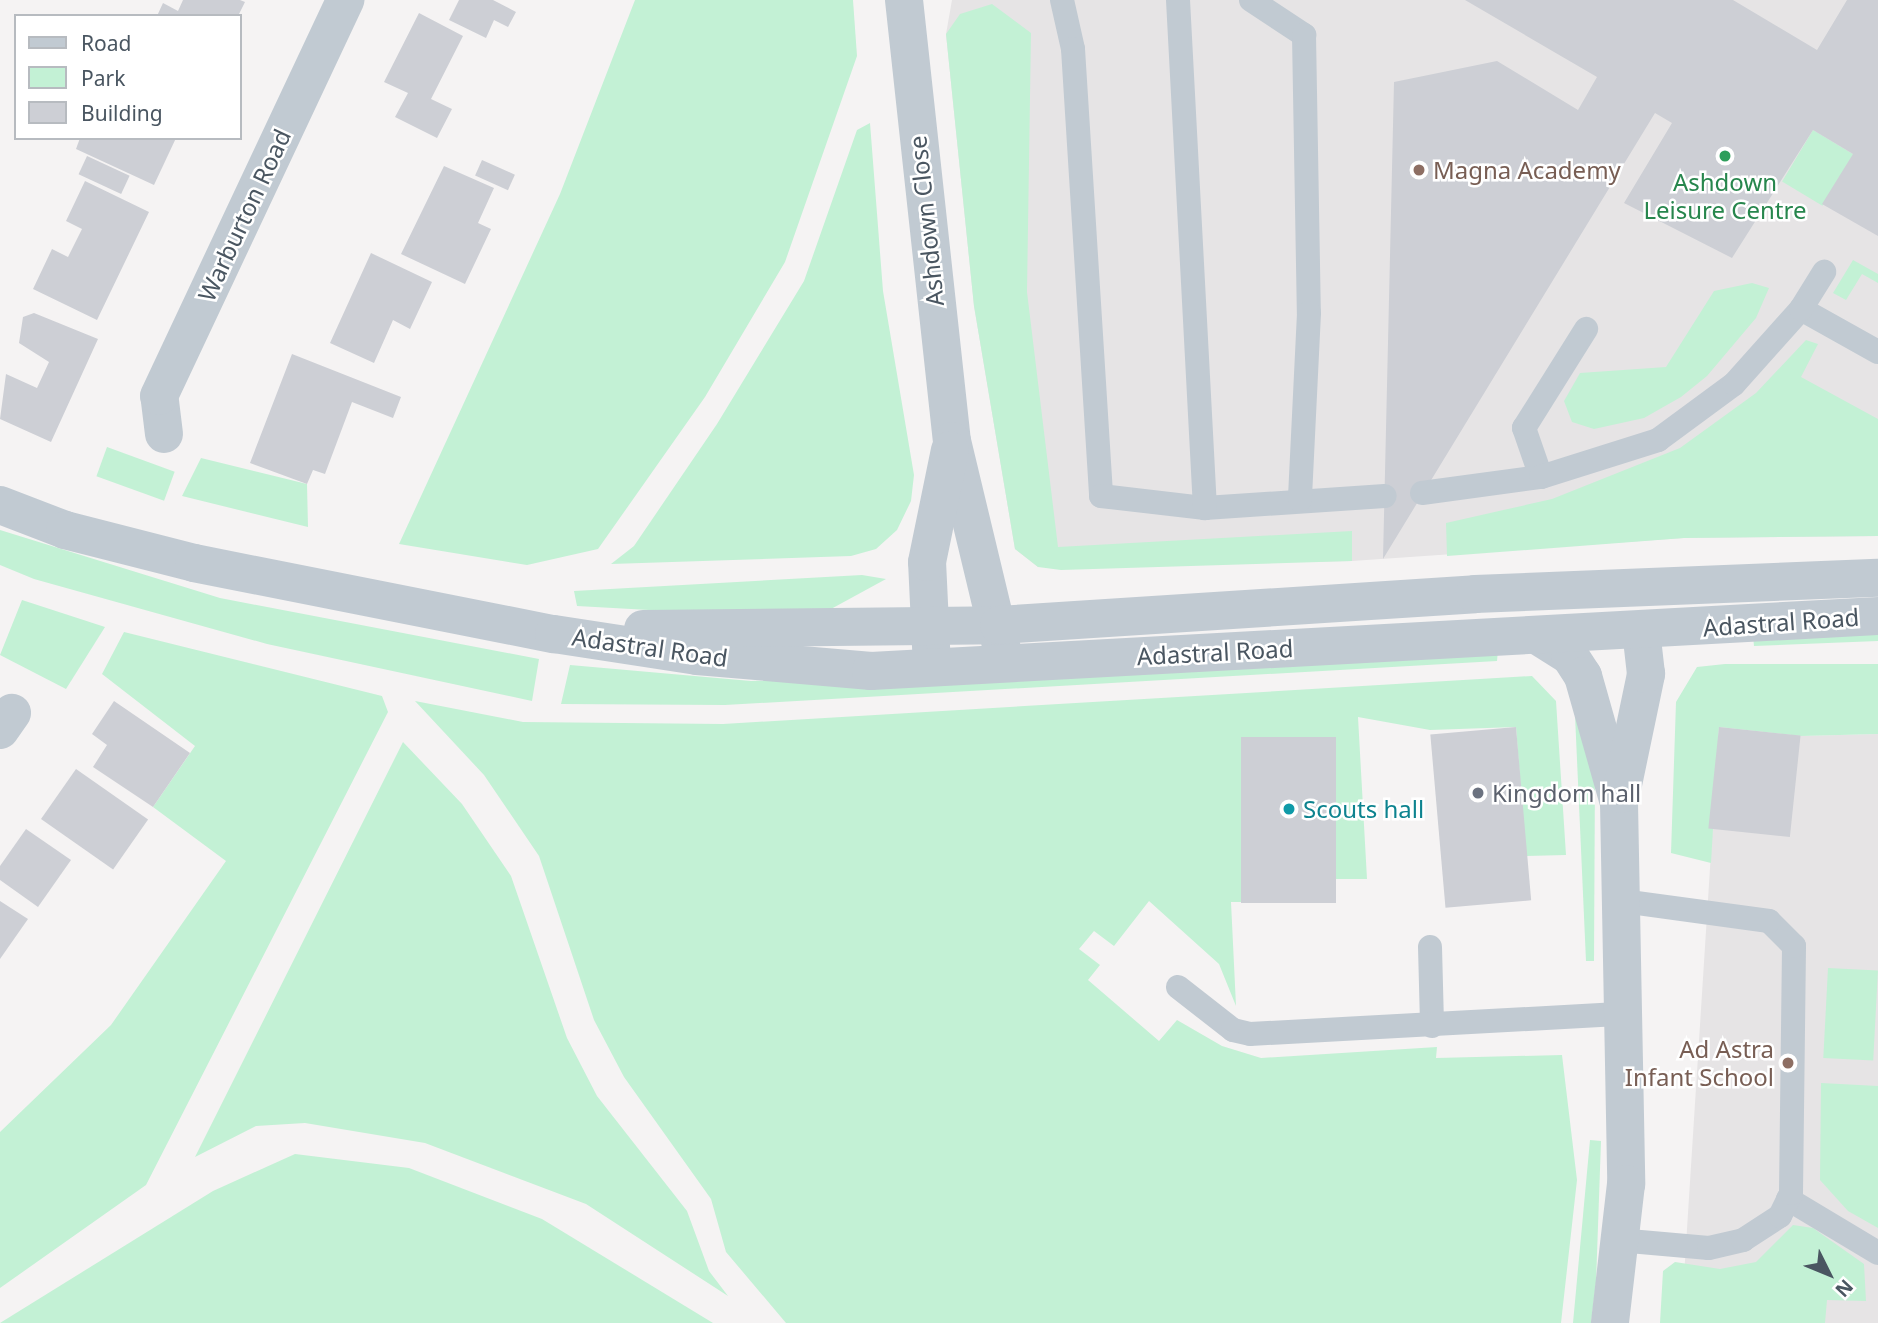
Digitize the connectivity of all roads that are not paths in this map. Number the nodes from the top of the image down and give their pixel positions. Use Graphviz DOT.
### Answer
graph roads {
  1 [pos="345,0"];
  2 [pos="904,0"];
  3 [pos="1062,0"];
  4 [pos="1178,0"];
  5 [pos="1251,0"];
  6 [pos="1824,272"];
  7 [pos="1801,309"];
  8 [pos="1586,329"];
  9 [pos="1878,352"];
  10 [pos="164,434"];
  11 [pos="952,441"];
  12 [pos="1541,477"];
  13 [pos="1422,493"];
  14 [pos="1385,496"];
  15 [pos="1300,500"];
  16 [pos="0,505"];
  17 [pos="1205,508"];
  18 [pos="1878,578"];
  19 [pos="1666,586"];
  20 [pos="1283,604"];
  21 [pos="1878,616"];
  22 [pos="999,625"];
  23 [pos="929,626"];
  24 [pos="554,634"];
  25 [pos="1628,634"];
  26 [pos="1538,636"];
  27 [pos="1005,663"];
  28 [pos="932,667"];
  29 [pos="1593,702"];
  30 [pos="1619,803"];
  31 [pos="1623,901"];
  32 [pos="1430,947"];
  33 [pos="1178,987"];
  34 [pos="1622,1014"];
  35 [pos="1432,1026"];
  36 [pos="1788,1199"];
  37 [pos="1618,1240"];
  38 [pos="1878,1253"];
  39 [pos="1610,1323"];
  1 -- 10 [label="street, Warburton Road"];
  2 -- 11 [label="street, Ashdown Close"];
  3 -- 17 [label="lane"];
  4 -- 17 [label="lane"];
  5 -- 15 [label="lane"];
  6 -- 7 [label="lane"];
  7 -- 9 [label="lane"];
  7 -- 12 [label="lane"];
  8 -- 12 [label="lane"];
  11 -- 22 [label="street"];
  11 -- 23 [label="street"];
  12 -- 13 [label="lane"];
  14 -- 15 [label="lane"];
  15 -- 17 [label="lane"];
  16 -- 24 [label="street, Adastral Road"];
  18 -- 19 [label="street"];
  19 -- 20 [label="street, Adastral Road"];
  19 -- 25 [label="street"];
  20 -- 22 [label="street, Adastral Road"];
  20 -- 25 [label="street"];
  21 -- 25 [label="street, Adastral Road"];
  22 -- 23 [label="street, Adastral Road"];
  22 -- 27 [label="street"];
  23 -- 24 [label="street, Adastral Road"];
  23 -- 28 [label="street"];
  24 -- 28 [label="street, Adastral Road"];
  25 -- 26 [label="street, Adastral Road"];
  25 -- 29 [label="street"];
  25 -- 30 [label="street"];
  26 -- 27 [label="street, Adastral Road"];
  26 -- 29 [label="street"];
  27 -- 28 [label="street, Adastral Road"];
  29 -- 30 [label="street"];
  30 -- 31 [label="street"];
  31 -- 34 [label="street"];
  31 -- 36 [label="lane"];
  32 -- 35 [label="lane"];
  33 -- 35 [label="lane"];
  34 -- 35 [label="lane"];
  34 -- 37 [label="street"];
  36 -- 37 [label="lane"];
  36 -- 38 [label="lane"];
  37 -- 39 [label="street"];
}
